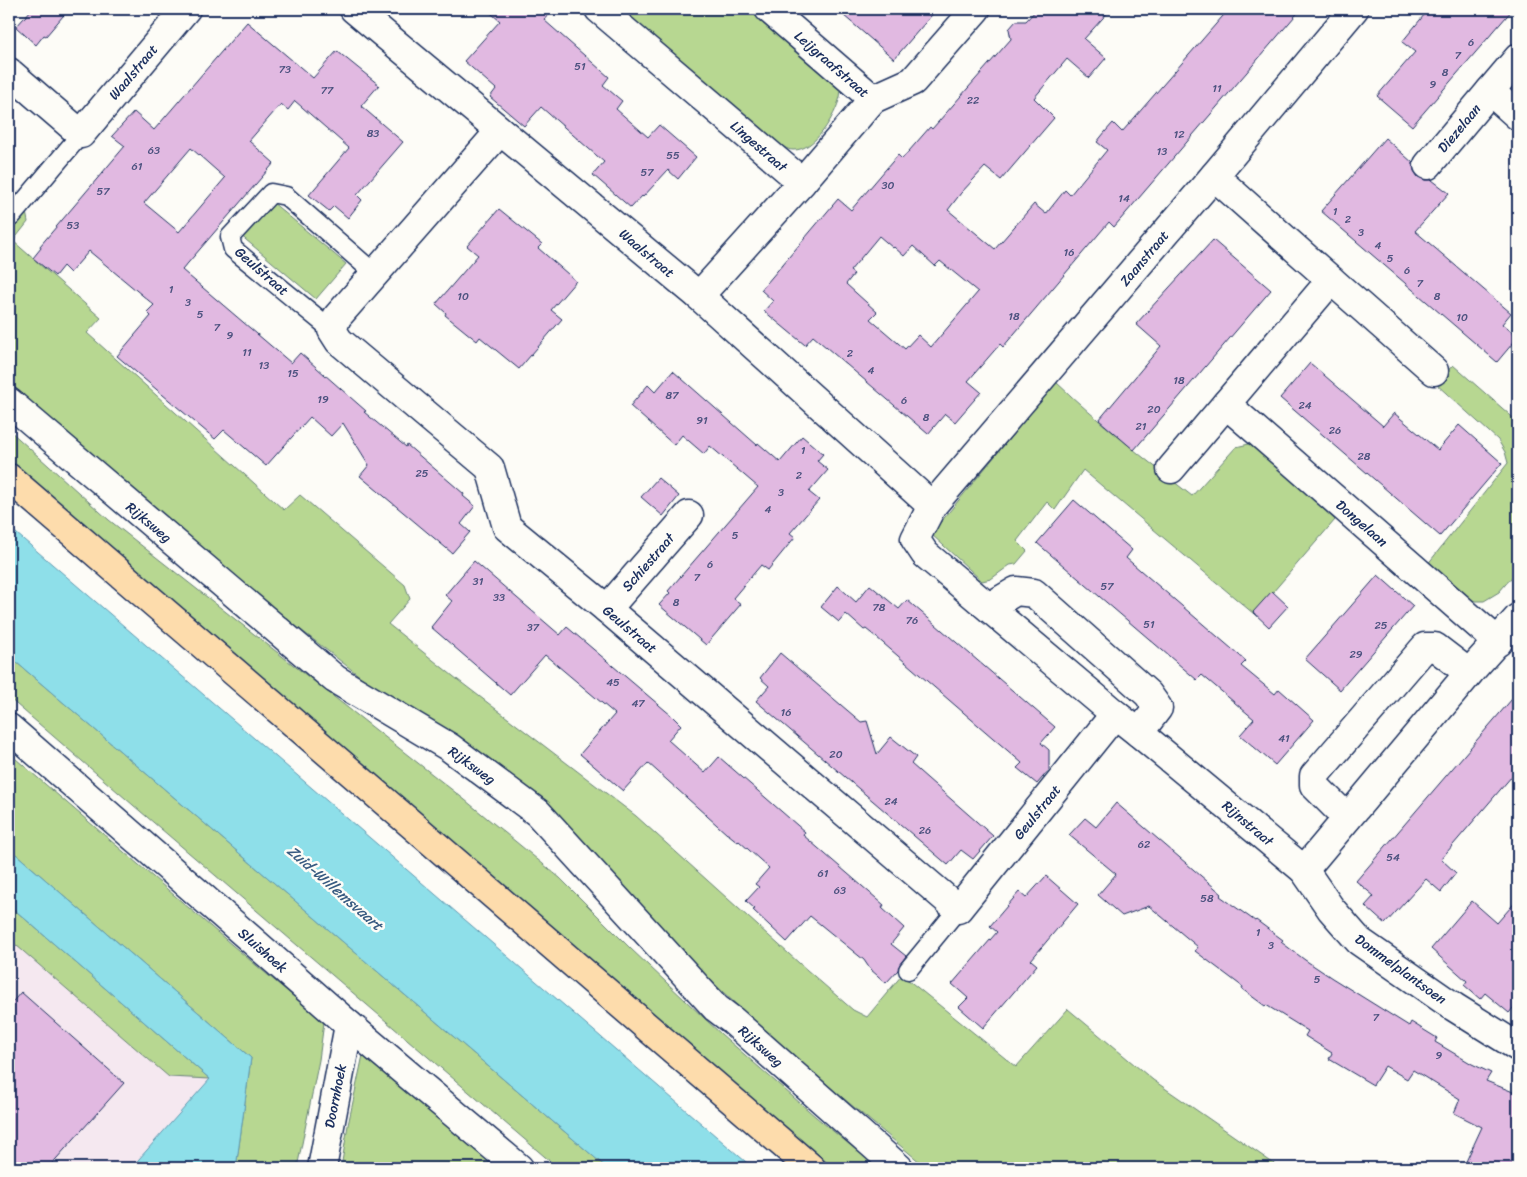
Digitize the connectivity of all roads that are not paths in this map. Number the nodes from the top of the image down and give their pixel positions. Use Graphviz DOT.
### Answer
graph roads {
  1 [pos="186,9"];
  2 [pos="354,9"];
  3 [pos="599,9"];
  4 [pos="769,9"];
  5 [pos="976,9"];
  6 [pos="1354,9"];
  7 [pos="1518,58"];
  8 [pos="9,72"];
  9 [pos="1490,91"];
  10 [pos="873,99"];
  11 [pos="1518,116"];
  12 [pos="500,131"];
  13 [pos="81,134"];
  14 [pos="1428,164"];
  15 [pos="1214,176"];
  16 [pos="802,182"];
  17 [pos="11,217"];
  18 [pos="374,273"];
  19 [pos="1331,280"];
  20 [pos="699,296"];
  21 [pos="332,330"];
  22 [pos="1434,371"];
  23 [pos="9,402"];
  24 [pos="1226,404"];
  25 [pos="1171,469"];
  26 [pos="9,478"];
  27 [pos="932,506"];
  28 [pos="689,515"];
  29 [pos="989,607"];
  30 [pos="607,609"];
  31 [pos="1518,618"];
  32 [pos="1498,642"];
  33 [pos="1469,673"];
  34 [pos="1115,714"];
  35 [pos="9,728"];
  36 [pos="1139,733"];
  37 [pos="1347,818"];
  38 [pos="1304,870"];
  39 [pos="958,909"];
  40 [pos="908,970"];
  41 [pos="349,1025"];
  42 [pos="1518,1047"];
  43 [pos="322,1168"];
  44 [pos="519,1168"];
  45 [pos="811,1168"];
  46 [pos="899,1168"];
  1 -- 13 [label="street, Waalstraat"];
  2 -- 12 [label="street, Waalstraat"];
  3 -- 16 [label="street, Lingestraat"];
  4 -- 10 [label="street, Leijgraafstraat"];
  5 -- 10 [label="street, Leijgraafstraat"];
  6 -- 15 [label="street, Zaanstraat"];
  7 -- 9 [label="street, Diezelaan"];
  8 -- 13 [label="street"];
  9 -- 11 [label="street, Diezelaan"];
  9 -- 14 [label="street, Diezelaan"];
  10 -- 16 [label="street, Leijgraafstraat"];
  12 -- 18 [label="street"];
  12 -- 20 [label="street, Waalstraat"];
  13 -- 17 [label="lane, Waalstraat"];
  15 -- 19 [label="street"];
  15 -- 27 [label="street, Zaanstraat"];
  16 -- 20 [label="street"];
  18 -- 21 [label="street"];
  18 -- 21 [label="lane, Geulstraat"];
  19 -- 22 [label="street"];
  19 -- 24 [label="street"];
  20 -- 27 [label="street, Waalstraat"];
  21 -- 30 [label="street, Geulstraat"];
  23 -- 46 [label="street, Rijksweg"];
  24 -- 25 [label="street"];
  24 -- 32 [label="street, Dongelaan"];
  26 -- 45 [label="main road"];
  27 -- 29 [label="street, Rijnstraat"];
  28 -- 30 [label="street, Schiestraat"];
  29 -- 34 [label="street, Rijnstraat"];
  29 -- 36 [label="street"];
  30 -- 39 [label="street, Geulstraat"];
  31 -- 32 [label="street"];
  32 -- 33 [label="street"];
  33 -- 37 [label="street"];
  33 -- 37 [label="street"];
  34 -- 36 [label="street, Rijnstraat"];
  34 -- 39 [label="street, Geulstraat"];
  35 -- 41 [label="street, Sluishoek"];
  36 -- 38 [label="street, Rijnstraat"];
  37 -- 38 [label="street"];
  38 -- 42 [label="street, Dommelplantsoen"];
  39 -- 40 [label="lane, Geulstraat"];
  41 -- 43 [label="street, Doornhoek"];
  41 -- 44 [label="street, Sluishoek"];
}
